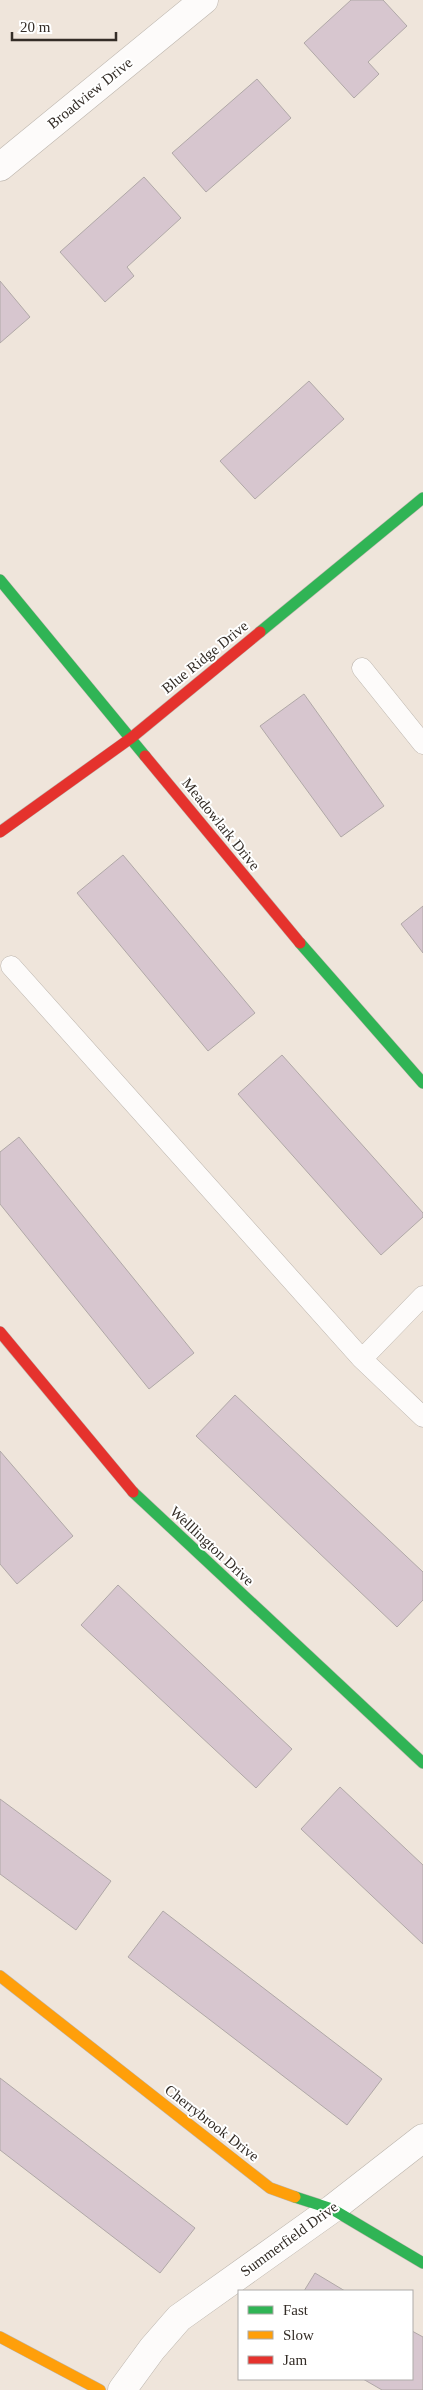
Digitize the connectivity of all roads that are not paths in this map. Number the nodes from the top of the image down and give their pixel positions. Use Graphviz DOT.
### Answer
graph roads {
  1 [pos="204,0"];
  2 [pos="0,167"];
  3 [pos="423,498"];
  4 [pos="0,580"];
  5 [pos="362,668"];
  6 [pos="131,738"];
  7 [pos="423,744"];
  8 [pos="0,832"];
  9 [pos="11,966"];
  10 [pos="423,1083"];
  11 [pos="423,1296"];
  12 [pos="0,1332"];
  13 [pos="362,1359"];
  14 [pos="423,1417"];
  15 [pos="423,1763"];
  16 [pos="0,1976"];
  17 [pos="423,2138"];
  18 [pos="332,2209"];
  19 [pos="423,2263"];
  20 [pos="0,2337"];
  21 [pos="100,2390"];
  22 [pos="122,2390"];
  1 -- 2 [label="street, Broadview Drive"];
  3 -- 6 [label="street, Blue Ridge Drive"];
  4 -- 6 [label="street, Meadowlark Drive"];
  5 -- 7 [label="lane"];
  6 -- 8 [label="street, Blue Ridge Drive"];
  6 -- 10 [label="street, Meadowlark Drive"];
  9 -- 13 [label="lane"];
  11 -- 13 [label="lane"];
  12 -- 15 [label="street, Welllington Drive"];
  13 -- 14 [label="lane"];
  16 -- 18 [label="street, Cherrybrook Drive"];
  17 -- 18 [label="street, Summerfield Drive"];
  18 -- 19 [label="street, Cherrybrook Drive"];
  18 -- 22 [label="street, Summerfield Drive"];
  20 -- 21 [label="street"];
}
